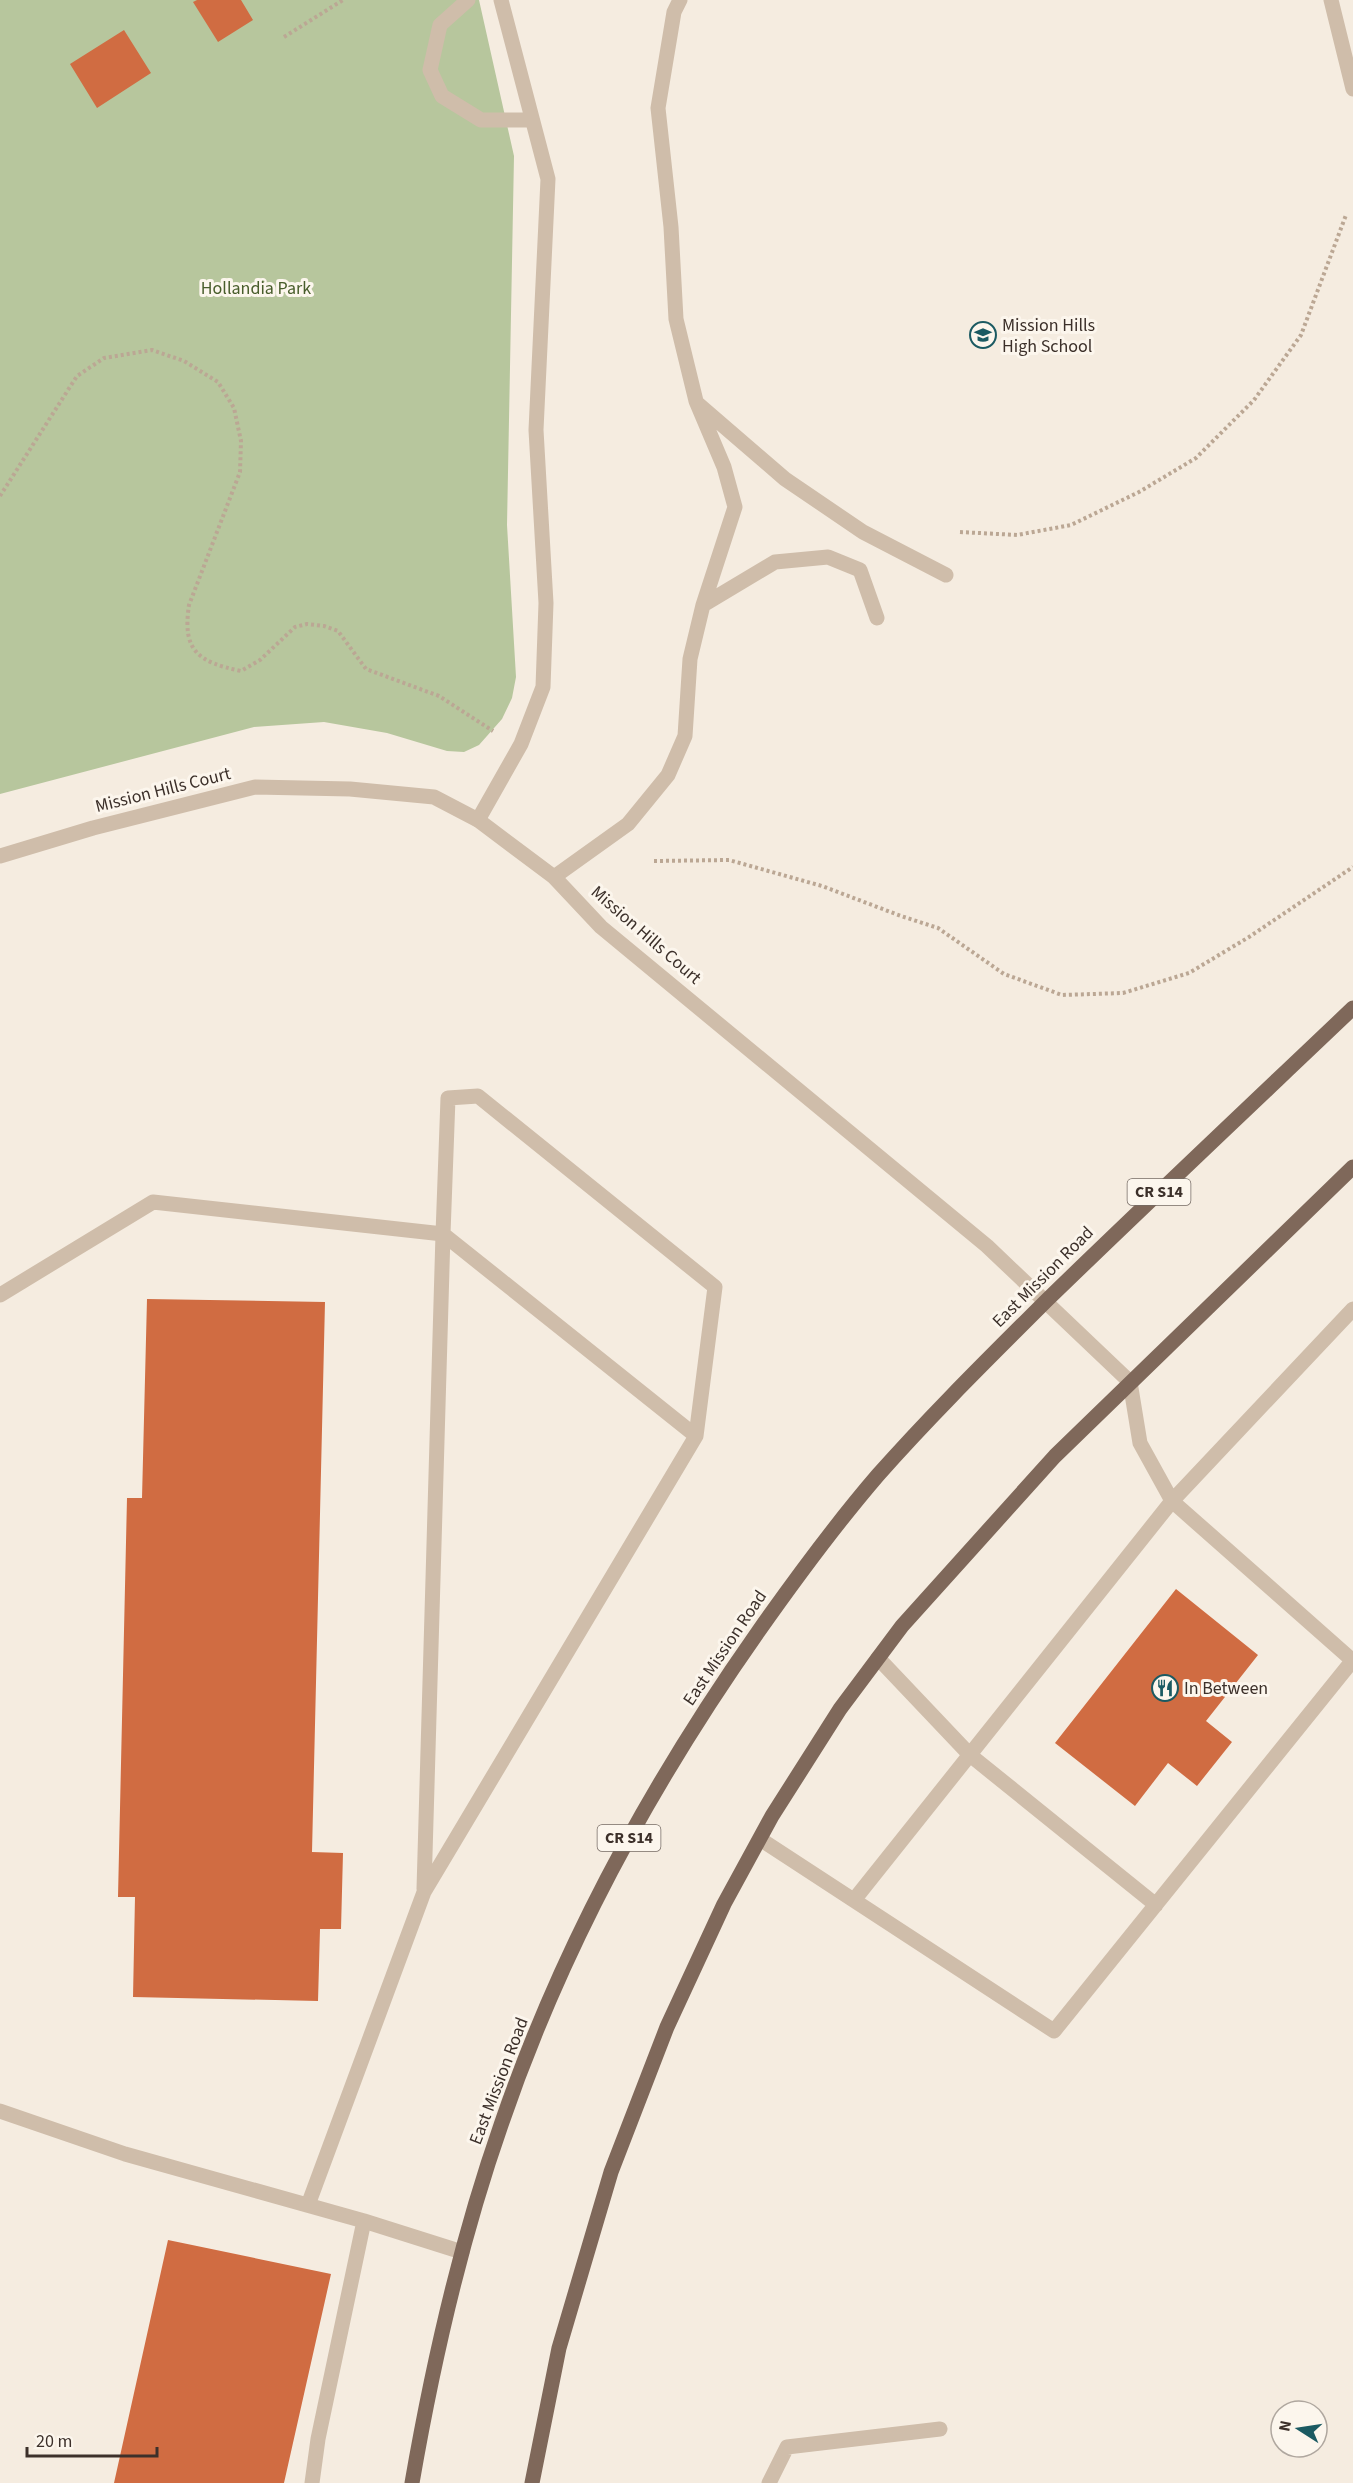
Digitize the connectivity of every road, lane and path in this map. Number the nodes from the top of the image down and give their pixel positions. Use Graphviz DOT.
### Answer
graph roads {
  1 [pos="343,0"];
  2 [pos="468,0"];
  3 [pos="501,0"];
  4 [pos="680,0"];
  5 [pos="1331,0"];
  6 [pos="284,37"];
  7 [pos="1353,88"];
  8 [pos="532,120"];
  9 [pos="1346,215"];
  10 [pos="696,401"];
  11 [pos="0,496"];
  12 [pos="960,532"];
  13 [pos="946,575"];
  14 [pos="703,605"];
  15 [pos="878,618"];
  16 [pos="494,731"];
  17 [pos="478,820"];
  18 [pos="0,856"];
  19 [pos="654,861"];
  20 [pos="1353,867"];
  21 [pos="554,877"];
  22 [pos="1353,1008"];
  23 [pos="1353,1167"];
  24 [pos="442,1234"];
  25 [pos="0,1295"];
  26 [pos="1047,1301"];
  27 [pos="1353,1309"];
  28 [pos="1130,1382"];
  29 [pos="696,1436"];
  30 [pos="1172,1500"];
  31 [pos="878,1658"];
  32 [pos="1353,1660"];
  33 [pos="970,1755"];
  34 [pos="760,1839"];
  35 [pos="424,1892"];
  36 [pos="854,1900"];
  37 [pos="1156,1905"];
  38 [pos="0,2111"];
  39 [pos="308,2205"];
  40 [pos="364,2221"];
  41 [pos="462,2252"];
  42 [pos="940,2429"];
  43 [pos="312,2483"];
  44 [pos="412,2483"];
  45 [pos="532,2483"];
  46 [pos="769,2483"];
  1 -- 6 [label="path"];
  2 -- 8 [label="street"];
  3 -- 8 [label="street"];
  4 -- 10 [label="street"];
  5 -- 7 [label="street"];
  8 -- 17 [label="street"];
  9 -- 12 [label="path"];
  10 -- 13 [label="street"];
  10 -- 14 [label="street"];
  11 -- 16 [label="path"];
  14 -- 15 [label="street"];
  14 -- 21 [label="street"];
  17 -- 18 [label="street, Mission Hills Court"];
  17 -- 21 [label="street, Mission Hills Court"];
  19 -- 20 [label="path"];
  21 -- 26 [label="street, Mission Hills Court"];
  22 -- 26 [label="main road, East Mission Road / CR S14"];
  23 -- 28 [label="main road"];
  24 -- 25 [label="street"];
  24 -- 29 [label="street"];
  24 -- 29 [label="street"];
  24 -- 35 [label="street"];
  26 -- 28 [label="street, Mission Hills Court"];
  26 -- 41 [label="main road, East Mission Road / CR S14"];
  27 -- 30 [label="street"];
  28 -- 30 [label="street"];
  28 -- 31 [label="main road"];
  29 -- 35 [label="street"];
  30 -- 32 [label="street"];
  30 -- 33 [label="street"];
  31 -- 33 [label="street"];
  31 -- 34 [label="main road"];
  32 -- 37 [label="street"];
  33 -- 36 [label="street"];
  33 -- 37 [label="street"];
  34 -- 36 [label="street"];
  34 -- 45 [label="main road"];
  35 -- 39 [label="street"];
  36 -- 37 [label="street"];
  38 -- 39 [label="street"];
  39 -- 40 [label="street"];
  40 -- 41 [label="street"];
  40 -- 43 [label="street"];
  41 -- 44 [label="main road, East Mission Road / CR S14"];
  42 -- 46 [label="street"];
}
